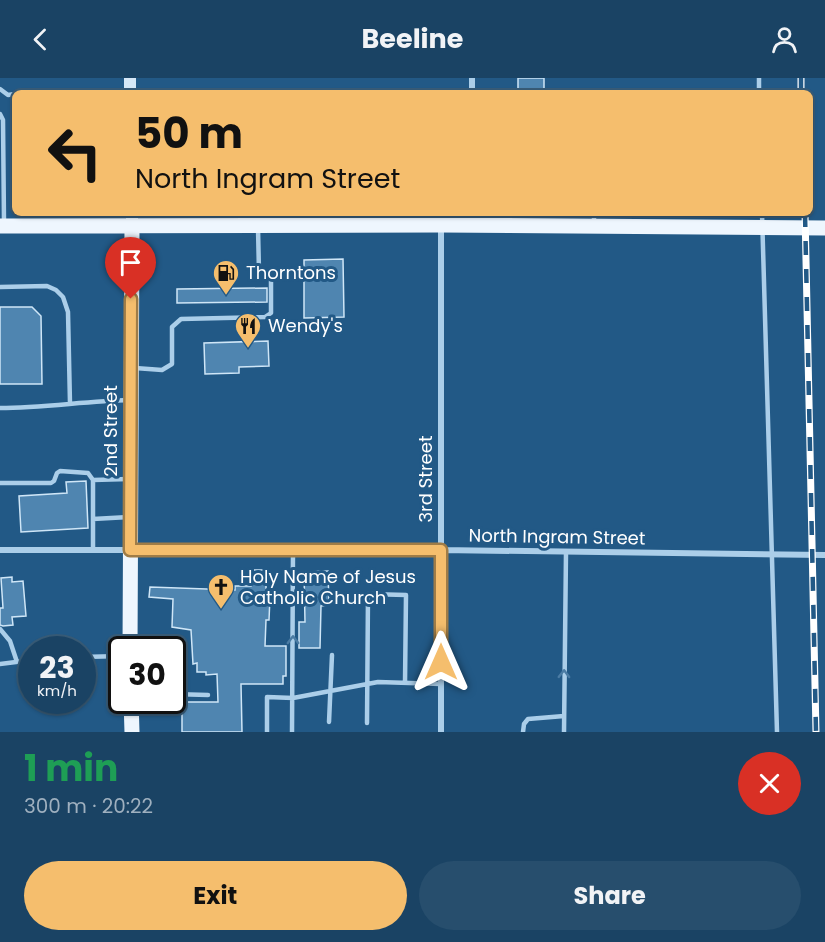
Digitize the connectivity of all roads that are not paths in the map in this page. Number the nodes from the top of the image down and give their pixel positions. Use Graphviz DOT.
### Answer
graph roads {
  1 [pos="0,114"];
  2 [pos="132,219"];
  3 [pos="470,219"];
  4 [pos="594,220"];
  5 [pos="762,220"];
  6 [pos="441,225"];
  7 [pos="2,226"];
  8 [pos="258,226"];
  9 [pos="825,228"];
  10 [pos="0,287"];
  11 [pos="131,368"];
  12 [pos="131,400"];
  13 [pos="70,404"];
  14 [pos="0,408"];
  15 [pos="131,479"];
  16 [pos="93,480"];
  17 [pos="0,483"];
  18 [pos="130,517"];
  19 [pos="93,519"];
  20 [pos="0,550"];
  21 [pos="93,550"];
  22 [pos="130,550"];
  23 [pos="293,550"];
  24 [pos="441,550"];
  25 [pos="566,552"];
  26 [pos="772,555"];
  27 [pos="825,555"];
  28 [pos="0,629"];
  29 [pos="130,636"];
  30 [pos="332,655"];
  31 [pos="17,662"];
  32 [pos="0,664"];
  33 [pos="368,682"];
  34 [pos="405,683"];
  35 [pos="441,684"];
  36 [pos="330,690"];
  37 [pos="186,694"];
  38 [pos="208,695"];
  39 [pos="293,698"];
  40 [pos="131,714"];
  41 [pos="564,716"];
  42 [pos="329,722"];
  43 [pos="367,723"];
  44 [pos="132,732"];
  45 [pos="267,732"];
  46 [pos="292,732"];
  47 [pos="441,732"];
  48 [pos="523,732"];
  49 [pos="564,732"];
  50 [pos="777,732"];
  1 -- 7 [label="lane"];
  2 -- 7 [label="main road"];
  2 -- 8 [label="main road"];
  2 -- 11 [label="main road, 2nd Street"];
  3 -- 4 [label="main road"];
  3 -- 6 [label="main road"];
  4 -- 5 [label="main road"];
  5 -- 9 [label="main road"];
  5 -- 26 [label="lane"];
  6 -- 8 [label="main road"];
  6 -- 24 [label="street, 3rd Street"];
  8 -- 11 [label="lane"];
  10 -- 13 [label="lane"];
  11 -- 12 [label="main road, 2nd Street"];
  12 -- 13 [label="lane"];
  12 -- 15 [label="main road, 2nd Street"];
  13 -- 14 [label="lane"];
  15 -- 16 [label="lane"];
  15 -- 18 [label="main road, 2nd Street"];
  16 -- 17 [label="lane"];
  16 -- 19 [label="lane"];
  18 -- 19 [label="lane"];
  18 -- 22 [label="main road, 2nd Street"];
  19 -- 21 [label="lane"];
  20 -- 21 [label="street, North Ingram Street"];
  21 -- 22 [label="street, North Ingram Street"];
  22 -- 23 [label="street, North Ingram Street"];
  22 -- 29 [label="main road, 2nd Street"];
  23 -- 24 [label="street, North Ingram Street"];
  39 -- 23 [label="lane, one-way"];
  24 -- 25 [label="street, North Ingram Street"];
  24 -- 35 [label="street, 3rd Street"];
  25 -- 26 [label="street, North Ingram Street"];
  41 -- 25 [label="lane, one-way"];
  26 -- 27 [label="street, North Ingram Street"];
  26 -- 50 [label="lane"];
  28 -- 31 [label="lane"];
  30 -- 36 [label="lane"];
  31 -- 32 [label="lane"];
  33 -- 34 [label="lane"];
  33 -- 34 [label="lane"];
  33 -- 36 [label="lane"];
  33 -- 43 [label="lane"];
  34 -- 35 [label="lane"];
  35 -- 47 [label="street, 3rd Street"];
  36 -- 39 [label="lane"];
  36 -- 42 [label="lane"];
  37 -- 38 [label="lane"];
  39 -- 45 [label="lane"];
  39 -- 46 [label="lane"];
  40 -- 44 [label="main road"];
  41 -- 48 [label="lane"];
  41 -- 49 [label="lane"];
}
